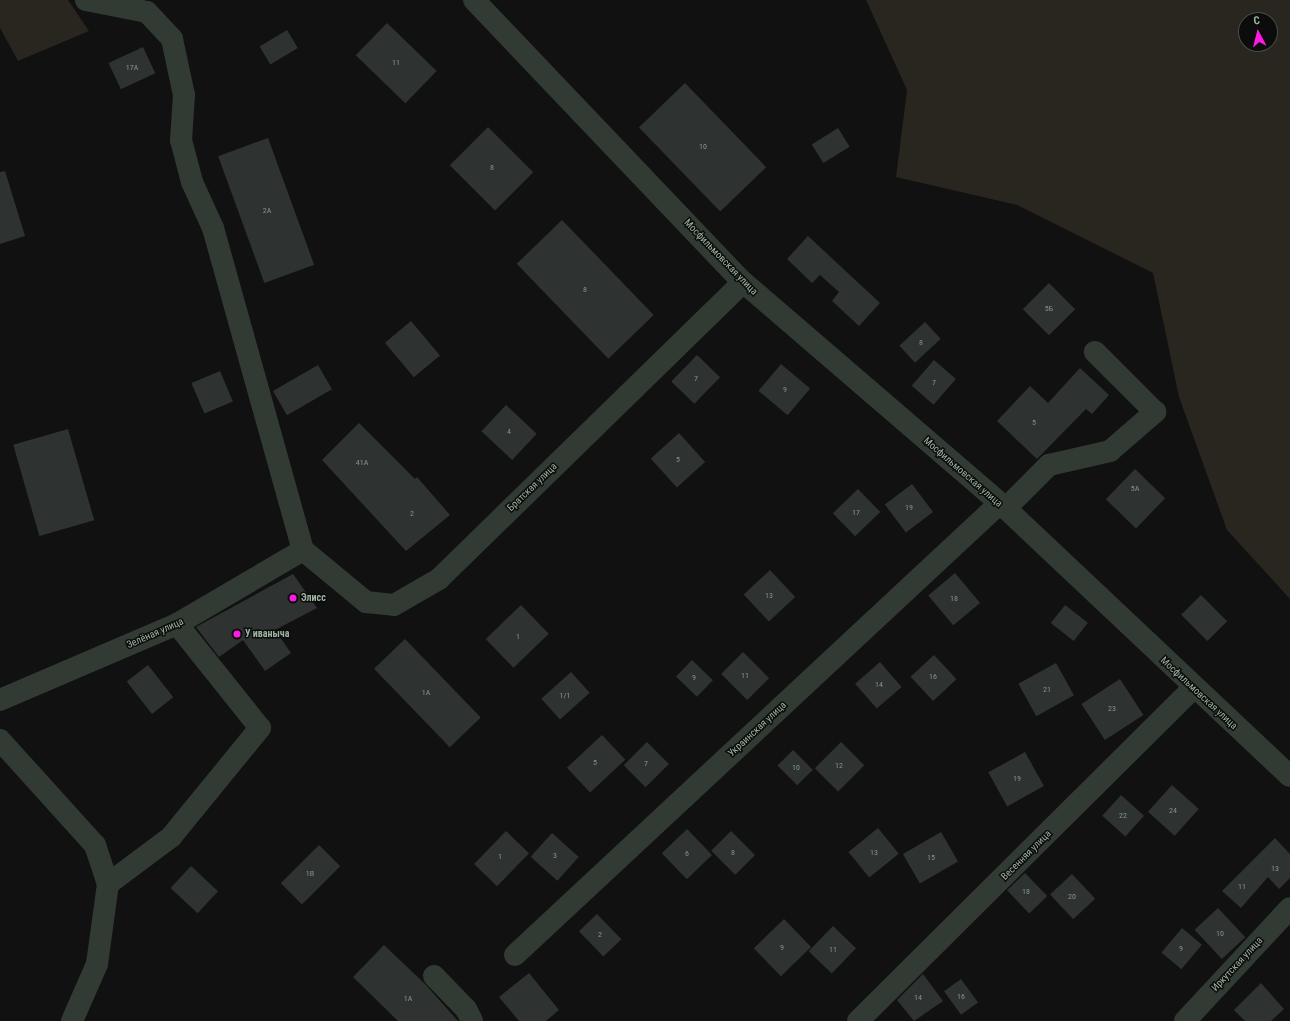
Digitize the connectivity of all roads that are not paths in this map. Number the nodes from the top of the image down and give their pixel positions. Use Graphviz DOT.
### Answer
graph roads {
  1 [pos="86,0"];
  2 [pos="474,0"];
  3 [pos="743,282"];
  4 [pos="1094,352"];
  5 [pos="1003,506"];
  6 [pos="303,550"];
  7 [pos="178,624"];
  8 [pos="1193,688"];
  9 [pos="0,700"];
  10 [pos="0,740"];
  11 [pos="1290,776"];
  12 [pos="108,884"];
  13 [pos="1290,908"];
  14 [pos="515,955"];
  15 [pos="434,976"];
  16 [pos="72,1021"];
  17 [pos="472,1021"];
  18 [pos="858,1021"];
  19 [pos="1185,1021"];
  1 -- 6 [label="street"];
  2 -- 3 [label="street, Мосфильмовская улица"];
  3 -- 5 [label="street, Мосфильмовская улица"];
  3 -- 6 [label="street, Братская улица"];
  4 -- 5 [label="street, Мосфильмовская улица"];
  5 -- 8 [label="street, Мосфильмовская улица"];
  5 -- 14 [label="street, Украинская улица"];
  6 -- 7 [label="street, Зелёная улица"];
  7 -- 9 [label="street, Зелёная улица"];
  7 -- 12 [label="street"];
  8 -- 11 [label="street, Мосфильмовская улица"];
  8 -- 18 [label="street, Весенняя улица"];
  10 -- 12 [label="street"];
  12 -- 16 [label="street"];
  13 -- 19 [label="street, Иркутская улица"];
  15 -- 17 [label="street"];
}
